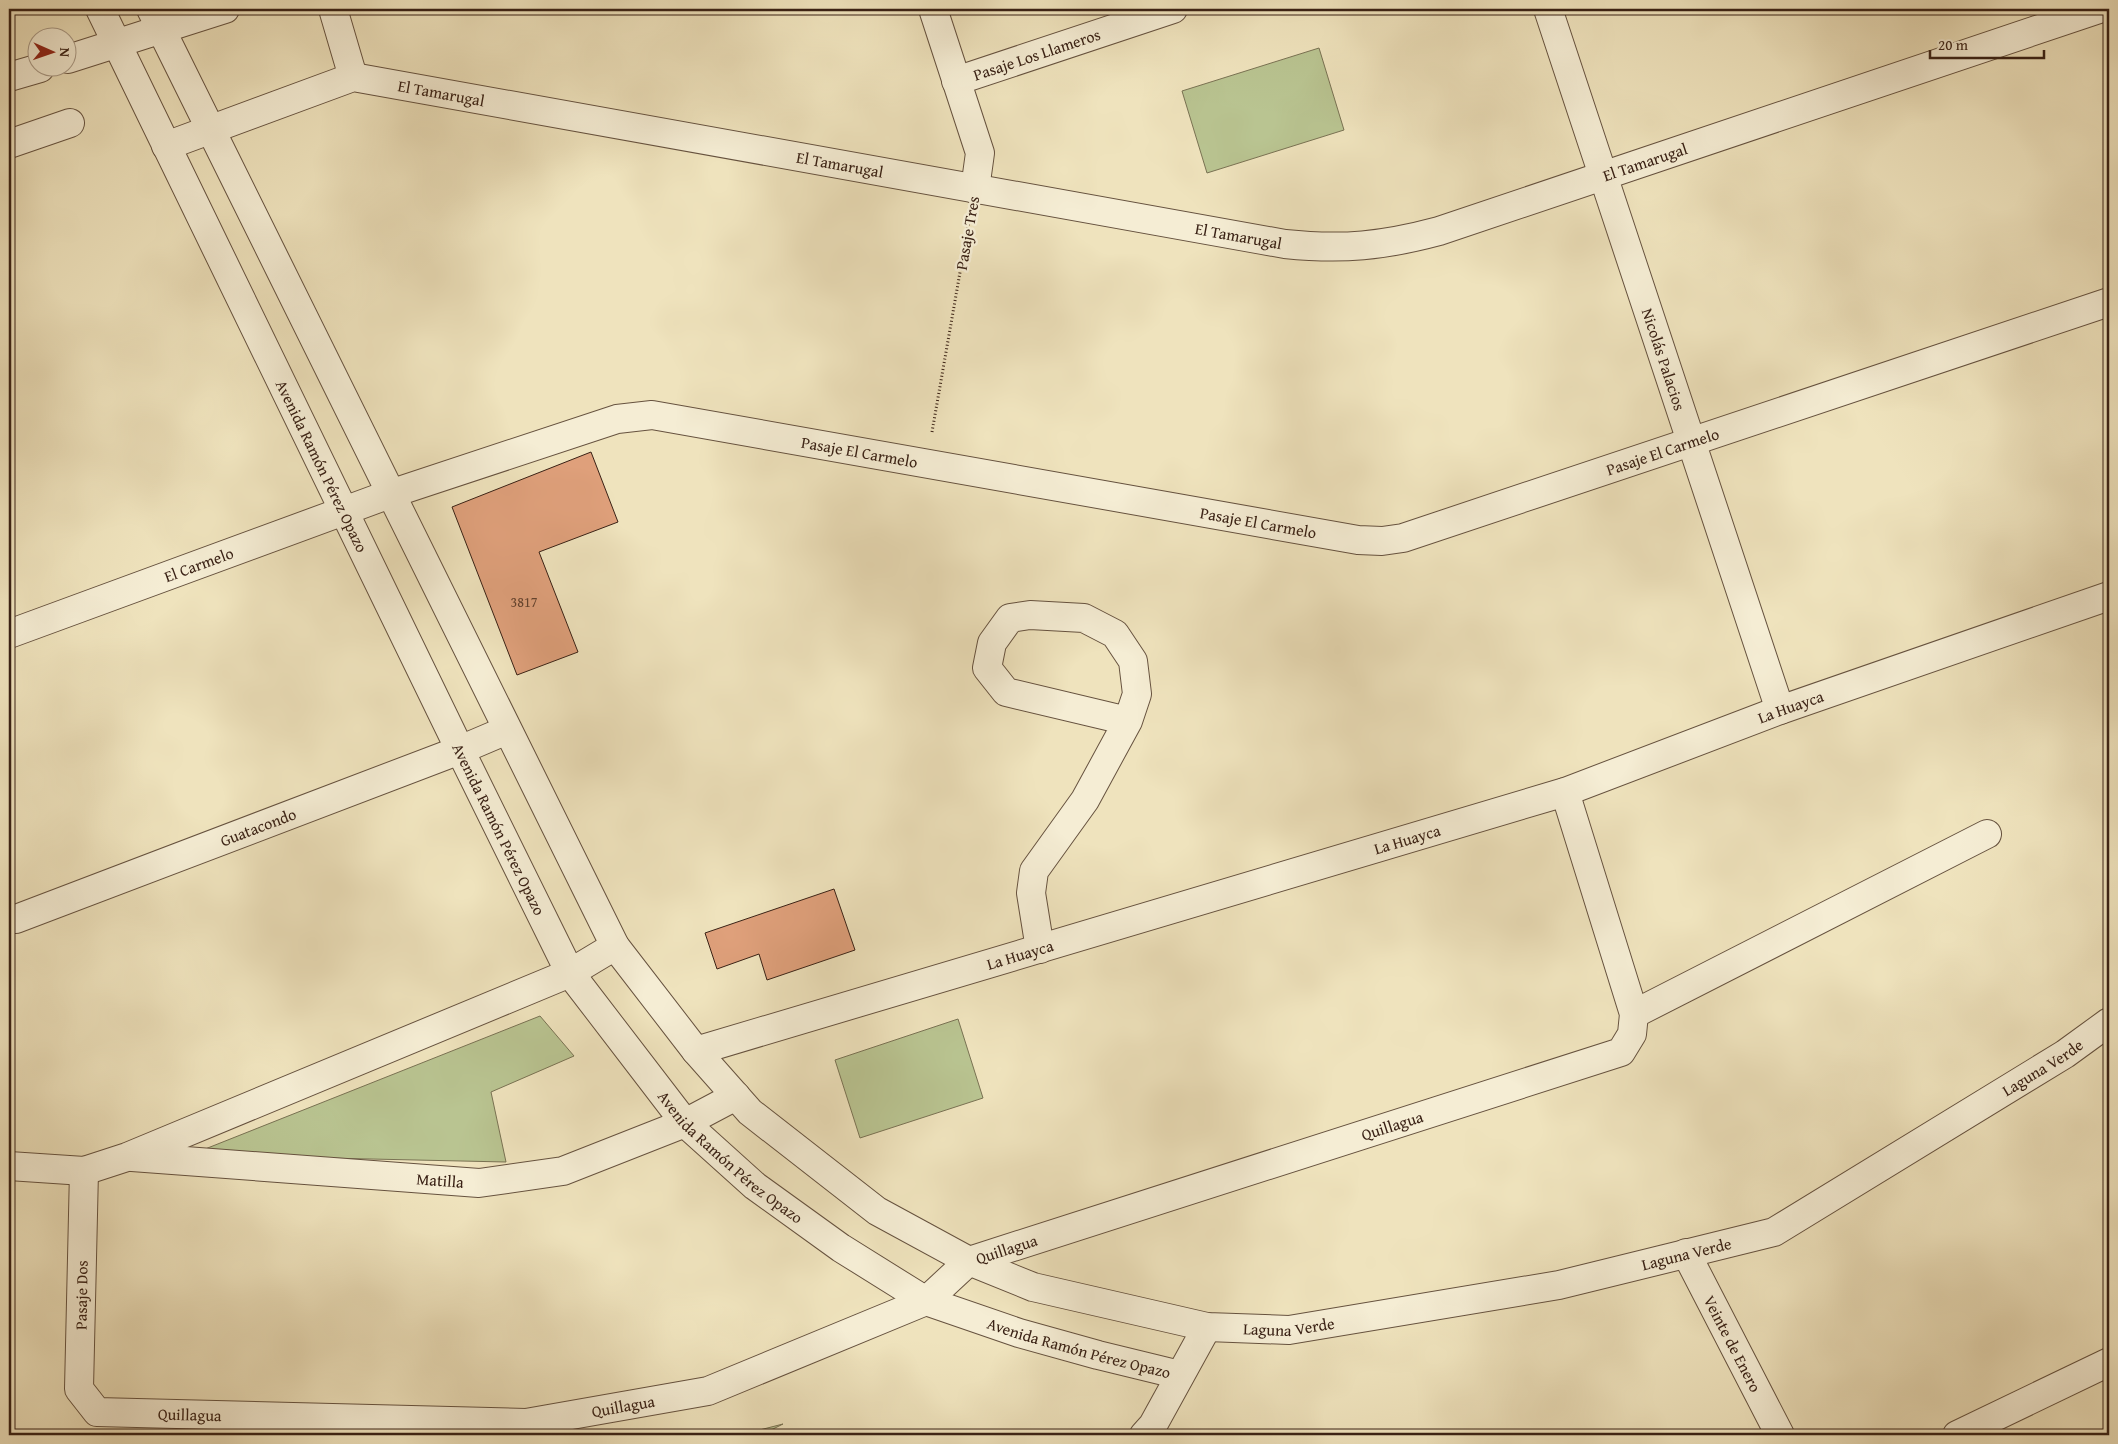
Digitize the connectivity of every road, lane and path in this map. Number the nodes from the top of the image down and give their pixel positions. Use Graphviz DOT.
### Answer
graph roads {
  1 [pos="100,9"];
  2 [pos="225,9"];
  3 [pos="333,9"];
  4 [pos="933,9"];
  5 [pos="1173,9"];
  6 [pos="1548,9"];
  7 [pos="2099,9"];
  8 [pos="156,19"];
  9 [pos="116,43"];
  10 [pos="78,56"];
  11 [pos="28,71"];
  12 [pos="353,76"];
  13 [pos="9,77"];
  14 [pos="956,81"];
  15 [pos="70,123"];
  16 [pos="210,129"];
  17 [pos="9,144"];
  18 [pos="166,146"];
  19 [pos="1604,176"];
  20 [pos="975,189"];
  21 [pos="2109,302"];
  22 [pos="1691,442"];
  23 [pos="927,463"];
  24 [pos="390,494"];
  25 [pos="344,512"];
  26 [pos="2109,596"];
  27 [pos="9,634"];
  28 [pos="1780,710"];
  29 [pos="1128,721"];
  30 [pos="507,730"];
  31 [pos="460,750"];
  32 [pos="1565,792"];
  33 [pos="1987,834"];
  34 [pos="9,919"];
  35 [pos="615,946"];
  36 [pos="1040,949"];
  37 [pos="570,973"];
  38 [pos="1634,1014"];
  39 [pos="2109,1022"];
  40 [pos="696,1051"];
  41 [pos="736,1096"];
  42 [pos="685,1123"];
  43 [pos="127,1157"];
  44 [pos="9,1166"];
  45 [pos="84,1171"];
  46 [pos="1686,1254"];
  47 [pos="969,1260"];
  48 [pos="926,1301"];
  49 [pos="1207,1326"];
  50 [pos="2109,1362"];
  51 [pos="1180,1375"];
  52 [pos="97,1412"];
  53 [pos="1144,1435"];
  54 [pos="1780,1435"];
  55 [pos="1957,1435"];
  1 -- 9 [label="street, Avenida Ramón Pérez Opazo"];
  2 -- 8 [label="street"];
  3 -- 12 [label="street"];
  4 -- 14 [label="street, Pasaje Tres"];
  5 -- 14 [label="street, Pasaje Los Llameros"];
  6 -- 19 [label="street, Nicolás Palacios"];
  7 -- 19 [label="street, El Tamarugal"];
  8 -- 9 [label="street"];
  8 -- 16 [label="street"];
  9 -- 10 [label="street"];
  9 -- 18 [label="street, Avenida Ramón Pérez Opazo"];
  11 -- 13 [label="street"];
  12 -- 16 [label="street"];
  12 -- 20 [label="street, El Tamarugal"];
  14 -- 20 [label="street, Pasaje Tres"];
  15 -- 17 [label="street"];
  16 -- 18 [label="street"];
  16 -- 24 [label="street"];
  18 -- 25 [label="street, Avenida Ramón Pérez Opazo"];
  19 -- 20 [label="street, El Tamarugal"];
  19 -- 22 [label="street, Nicolás Palacios"];
  20 -- 23 [label="path, Pasaje Tres"];
  21 -- 22 [label="street, Pasaje El Carmelo"];
  22 -- 23 [label="street, Pasaje El Carmelo"];
  22 -- 28 [label="street, Nicolás Palacios"];
  23 -- 24 [label="street, Pasaje El Carmelo"];
  24 -- 25 [label="street, El Carmelo"];
  24 -- 30 [label="street"];
  25 -- 27 [label="street, El Carmelo"];
  25 -- 31 [label="street, Avenida Ramón Pérez Opazo"];
  26 -- 28 [label="street, La Huayca"];
  28 -- 32 [label="street, La Huayca"];
  29 -- 29 [label="street"];
  29 -- 36 [label="street"];
  30 -- 31 [label="street, Guatacondo"];
  30 -- 35 [label="street"];
  31 -- 34 [label="street, Guatacondo"];
  31 -- 37 [label="street, Avenida Ramón Pérez Opazo"];
  32 -- 36 [label="street, La Huayca"];
  32 -- 38 [label="street, Quillagua"];
  33 -- 38 [label="street"];
  35 -- 37 [label="street, Matilla"];
  35 -- 40 [label="street"];
  36 -- 40 [label="street, La Huayca"];
  37 -- 42 [label="street, Avenida Ramón Pérez Opazo"];
  37 -- 43 [label="street, Matilla"];
  38 -- 47 [label="street, Quillagua"];
  39 -- 46 [label="street, Laguna Verde"];
  40 -- 41 [label="street"];
  41 -- 42 [label="street, Matilla"];
  41 -- 47 [label="street"];
  42 -- 43 [label="street, Matilla"];
  42 -- 48 [label="street, Avenida Ramón Pérez Opazo"];
  43 -- 45 [label="street, Matilla"];
  44 -- 45 [label="street, Matilla"];
  45 -- 52 [label="street, Pasaje Dos"];
  46 -- 49 [label="street, Laguna Verde"];
  46 -- 54 [label="street, Veinte de Enero"];
  47 -- 48 [label="street, Quillagua"];
  47 -- 49 [label="street"];
  48 -- 51 [label="street, Avenida Ramón Pérez Opazo"];
  48 -- 52 [label="street, Quillagua"];
  49 -- 51 [label="street, Avenida Ramón Pérez Opazo"];
  50 -- 55 [label="street"];
  51 -- 53 [label="street"];
}
